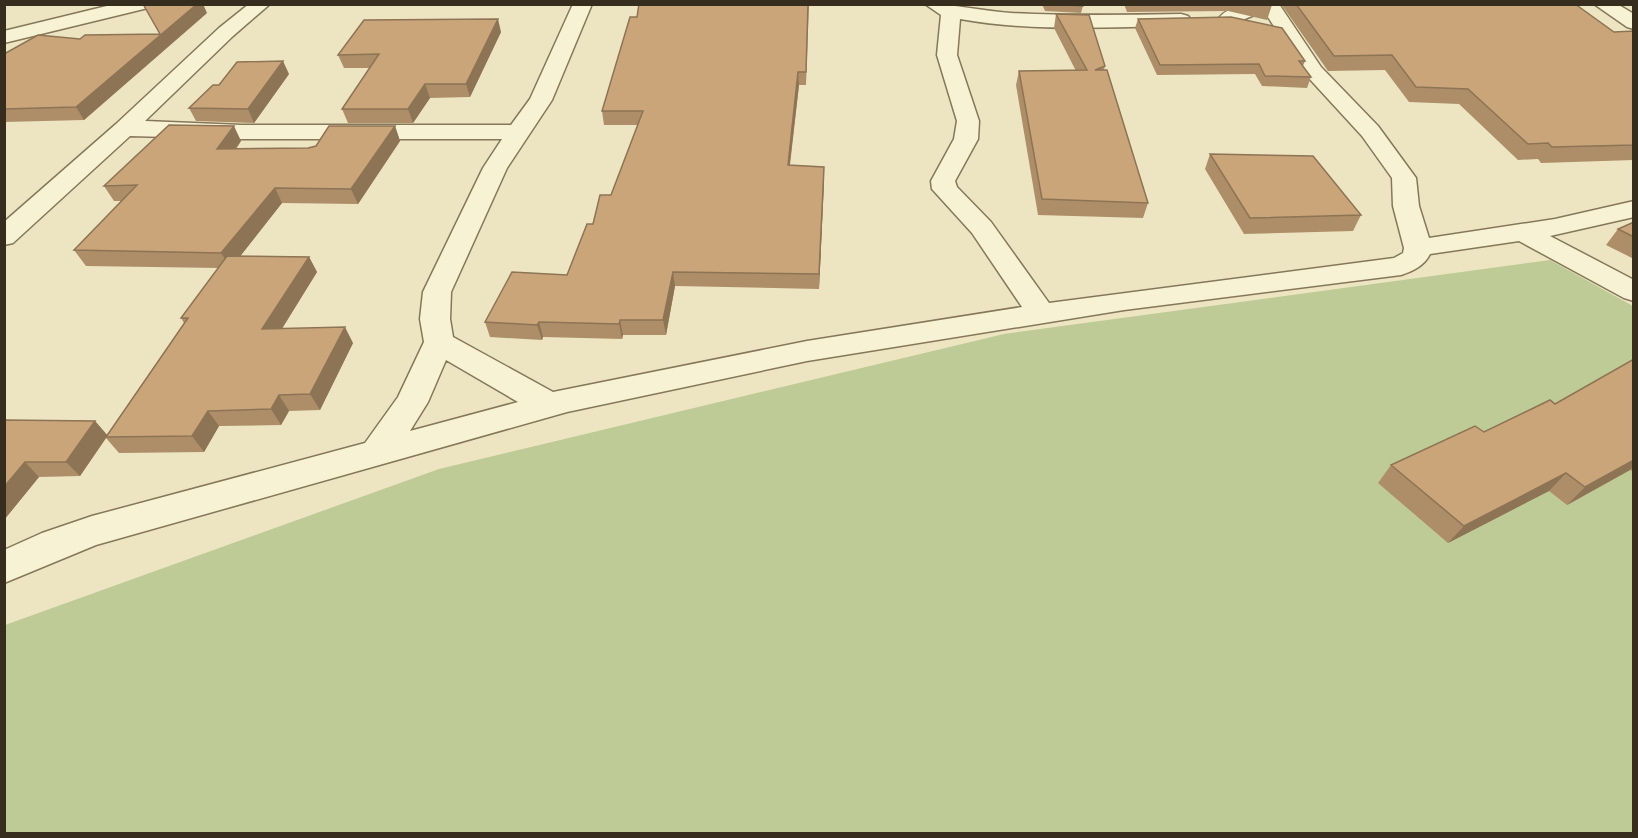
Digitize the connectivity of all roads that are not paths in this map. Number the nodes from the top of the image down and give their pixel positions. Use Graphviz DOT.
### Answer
graph roads {
  1 [pos="141,4"];
  2 [pos="261,4"];
  3 [pos="583,4"];
  4 [pos="1267,4"];
  5 [pos="1603,4"];
  6 [pos="942,9"];
  7 [pos="1228,19"];
  8 [pos="4,20"];
  9 [pos="1634,23"];
  10 [pos="35,30"];
  11 [pos="1287,32"];
  12 [pos="4,37"];
  13 [pos="124,129"];
  14 [pos="518,132"];
  15 [pos="1634,209"];
  16 [pos="1521,231"];
  17 [pos="4,237"];
  18 [pos="1416,253"];
  19 [pos="1634,292"];
  20 [pos="1042,314"];
  21 [pos="439,342"];
  22 [pos="549,405"];
  23 [pos="377,452"];
  24 [pos="4,567"];
  1 -- 10 [label="street"];
  2 -- 13 [label="street"];
  3 -- 14 [label="street"];
  4 -- 7 [label="street"];
  4 -- 11 [label="street"];
  5 -- 9 [label="street"];
  6 -- 7 [label="street"];
  6 -- 20 [label="street"];
  7 -- 11 [label="street"];
  8 -- 10 [label="street"];
  10 -- 12 [label="street"];
  11 -- 18 [label="street"];
  13 -- 14 [label="street"];
  13 -- 17 [label="street"];
  14 -- 21 [label="street"];
  15 -- 16 [label="street"];
  16 -- 18 [label="street"];
  16 -- 19 [label="street"];
  18 -- 20 [label="street"];
  20 -- 22 [label="street"];
  21 -- 22 [label="street"];
  21 -- 23 [label="street"];
  22 -- 23 [label="street"];
  23 -- 24 [label="street"];
}
